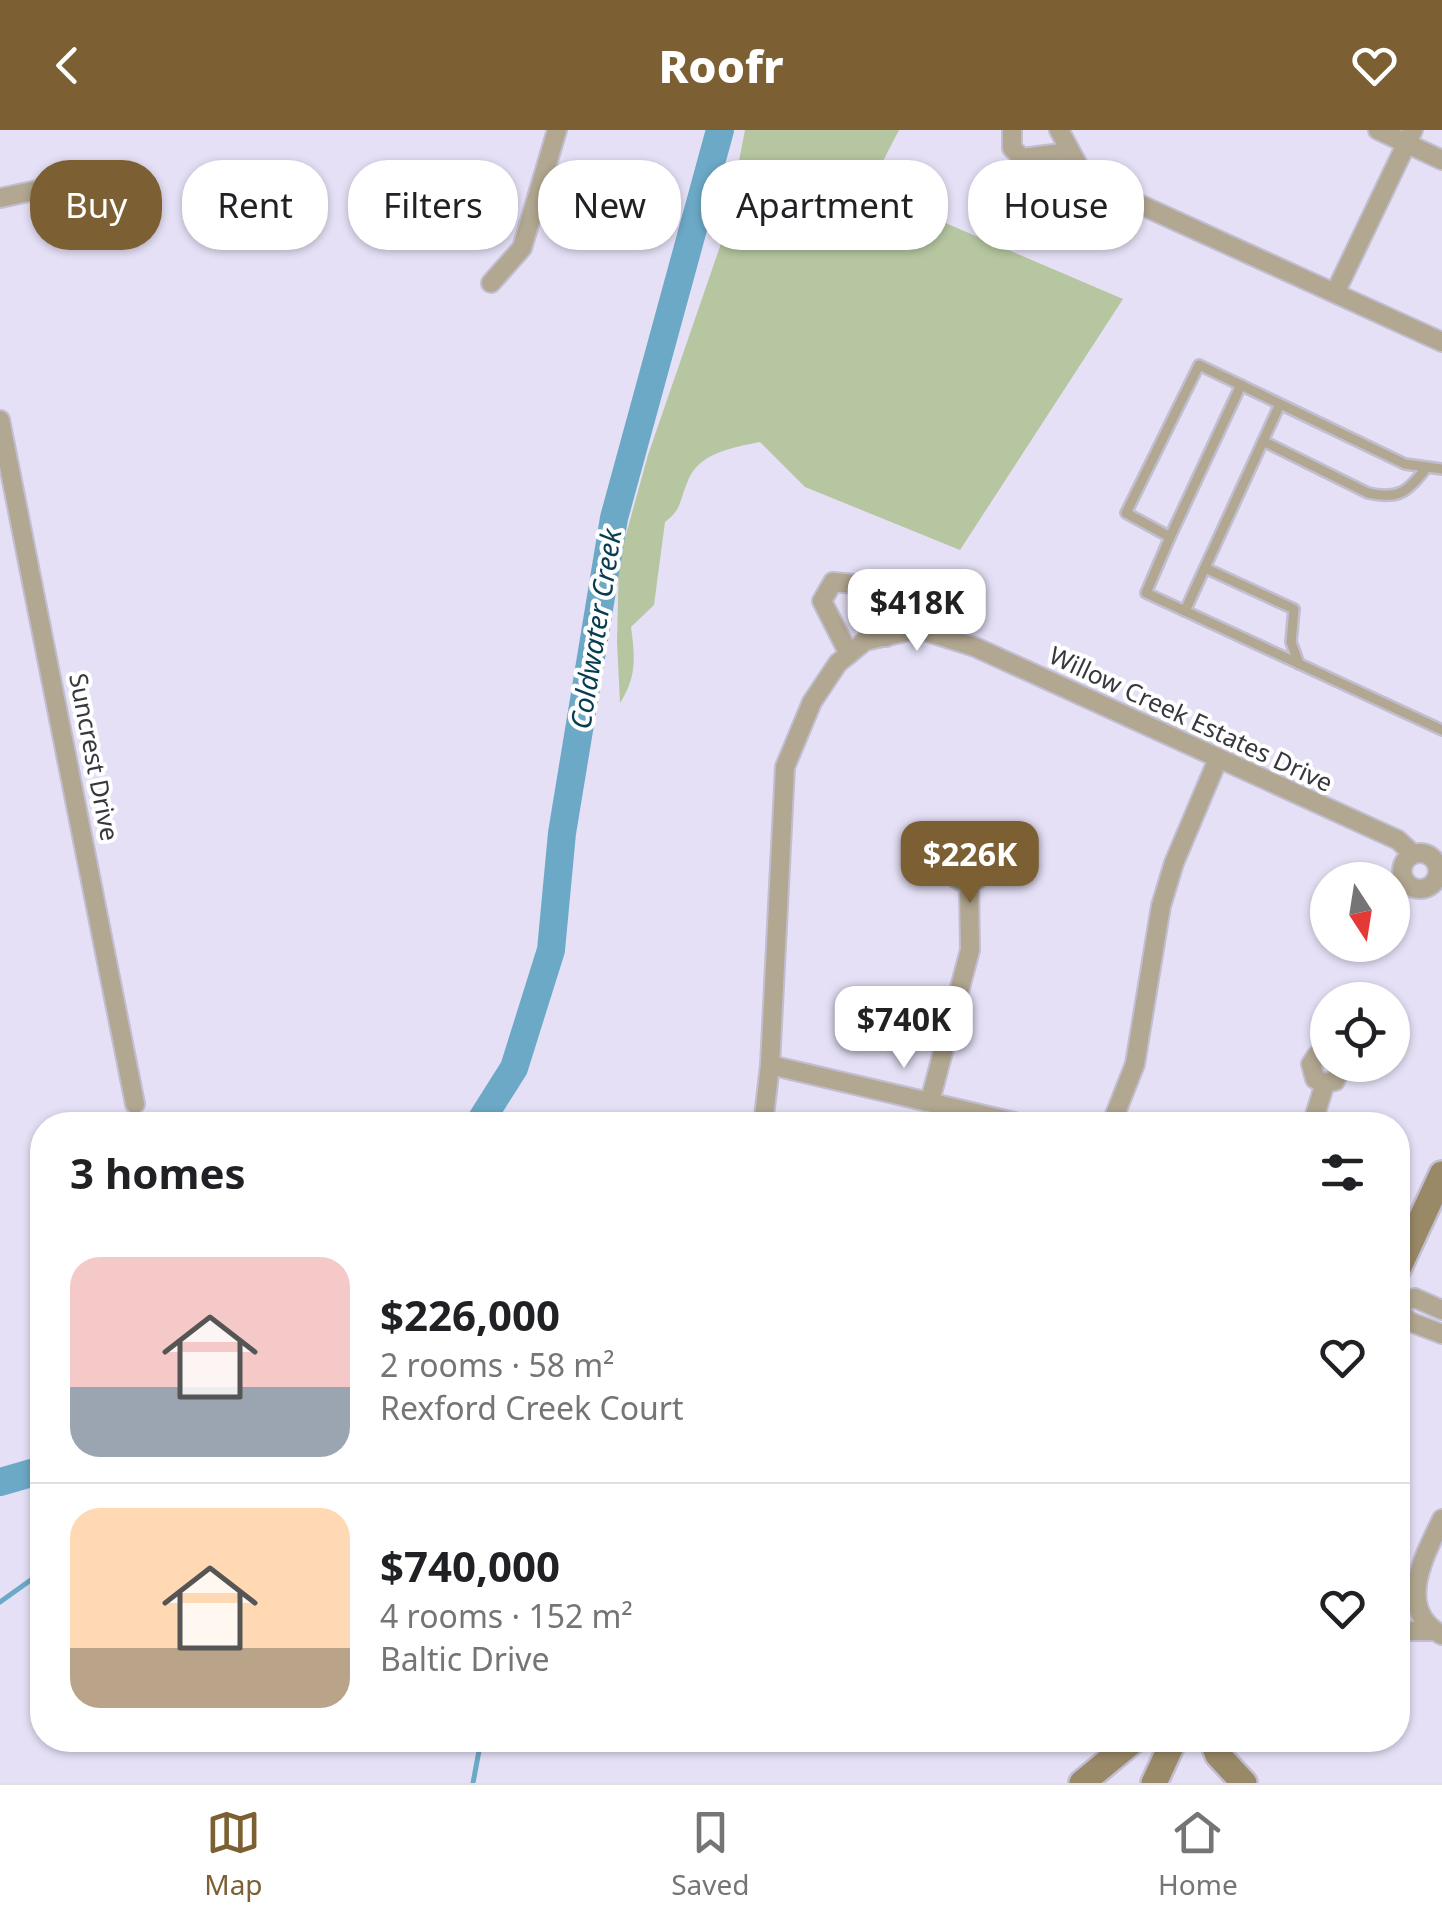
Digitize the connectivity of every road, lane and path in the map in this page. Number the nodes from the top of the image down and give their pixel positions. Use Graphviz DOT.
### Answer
graph roads {
  1 [pos="557,130"];
  2 [pos="1012,130"];
  3 [pos="1059,130"];
  4 [pos="1378,130"];
  5 [pos="1410,137"];
  6 [pos="1070,152"];
  7 [pos="1442,160"];
  8 [pos="30,192"];
  9 [pos="0,198"];
  10 [pos="491,283"];
  11 [pos="1335,294"];
  12 [pos="1442,342"];
  13 [pos="1241,385"];
  14 [pos="1280,404"];
  15 [pos="0,420"];
  16 [pos="1263,441"];
  17 [pos="1426,468"];
  18 [pos="1442,469"];
  19 [pos="1170,537"];
  20 [pos="1204,568"];
  21 [pos="1184,611"];
  22 [pos="886,636"];
  23 [pos="849,654"];
  24 [pos="1298,664"];
  25 [pos="1442,730"];
  26 [pos="1218,759"];
  27 [pos="1413,854"];
  28 [pos="968,882"];
  29 [pos="770,1065"];
  30 [pos="1325,1083"];
  31 [pos="930,1101"];
  32 [pos="136,1104"];
  33 [pos="765,1112"];
  34 [pos="975,1112"];
  35 [pos="1116,1112"];
  36 [pos="1316,1112"];
  37 [pos="1442,1174"];
  38 [pos="1410,1243"];
  39 [pos="1410,1300"];
  40 [pos="1442,1310"];
  41 [pos="1410,1322"];
  42 [pos="1442,1334"];
  43 [pos="1442,1519"];
  44 [pos="1410,1583"];
  45 [pos="1410,1594"];
  46 [pos="1410,1632"];
  47 [pos="1438,1633"];
  48 [pos="1119,1752"];
  49 [pos="1168,1752"];
  50 [pos="1217,1752"];
  51 [pos="1082,1783"];
  52 [pos="1154,1783"];
  53 [pos="1244,1783"];
  1 -- 10 [label="street"];
  2 -- 6 [label="street"];
  3 -- 6 [label="street"];
  4 -- 5 [label="street"];
  5 -- 7 [label="street"];
  5 -- 11 [label="street"];
  6 -- 11 [label="street"];
  8 -- 9 [label="street"];
  11 -- 12 [label="street"];
  13 -- 14 [label="lane"];
  13 -- 19 [label="lane"];
  13 -- 19 [label="lane"];
  14 -- 16 [label="lane"];
  14 -- 17 [label="lane"];
  15 -- 32 [label="street, Suncrest Drive"];
  16 -- 17 [label="lane"];
  16 -- 20 [label="lane"];
  17 -- 18 [label="lane"];
  19 -- 21 [label="lane"];
  20 -- 21 [label="lane"];
  20 -- 24 [label="lane"];
  21 -- 24 [label="lane"];
  22 -- 23 [label="street, Willow Creek Estates Drive"];
  22 -- 23 [label="street"];
  22 -- 26 [label="street, Willow Creek Estates Drive"];
  23 -- 29 [label="street, Willow Creek Estates Drive"];
  24 -- 25 [label="lane"];
  26 -- 27 [label="street, Willow Creek Estates Drive"];
  26 -- 35 [label="street"];
  28 -- 31 [label="street"];
  29 -- 31 [label="street"];
  29 -- 33 [label="street, Willow Creek Estates Drive"];
  30 -- 36 [label="street"];
  31 -- 34 [label="street"];
  37 -- 38 [label="main road"];
  39 -- 40 [label="street"];
  41 -- 42 [label="street"];
  43 -- 44 [label="street"];
  45 -- 47 [label="street"];
  46 -- 47 [label="street"];
  48 -- 51 [label="main road"];
  49 -- 52 [label="main road"];
  50 -- 53 [label="main road"];
}
